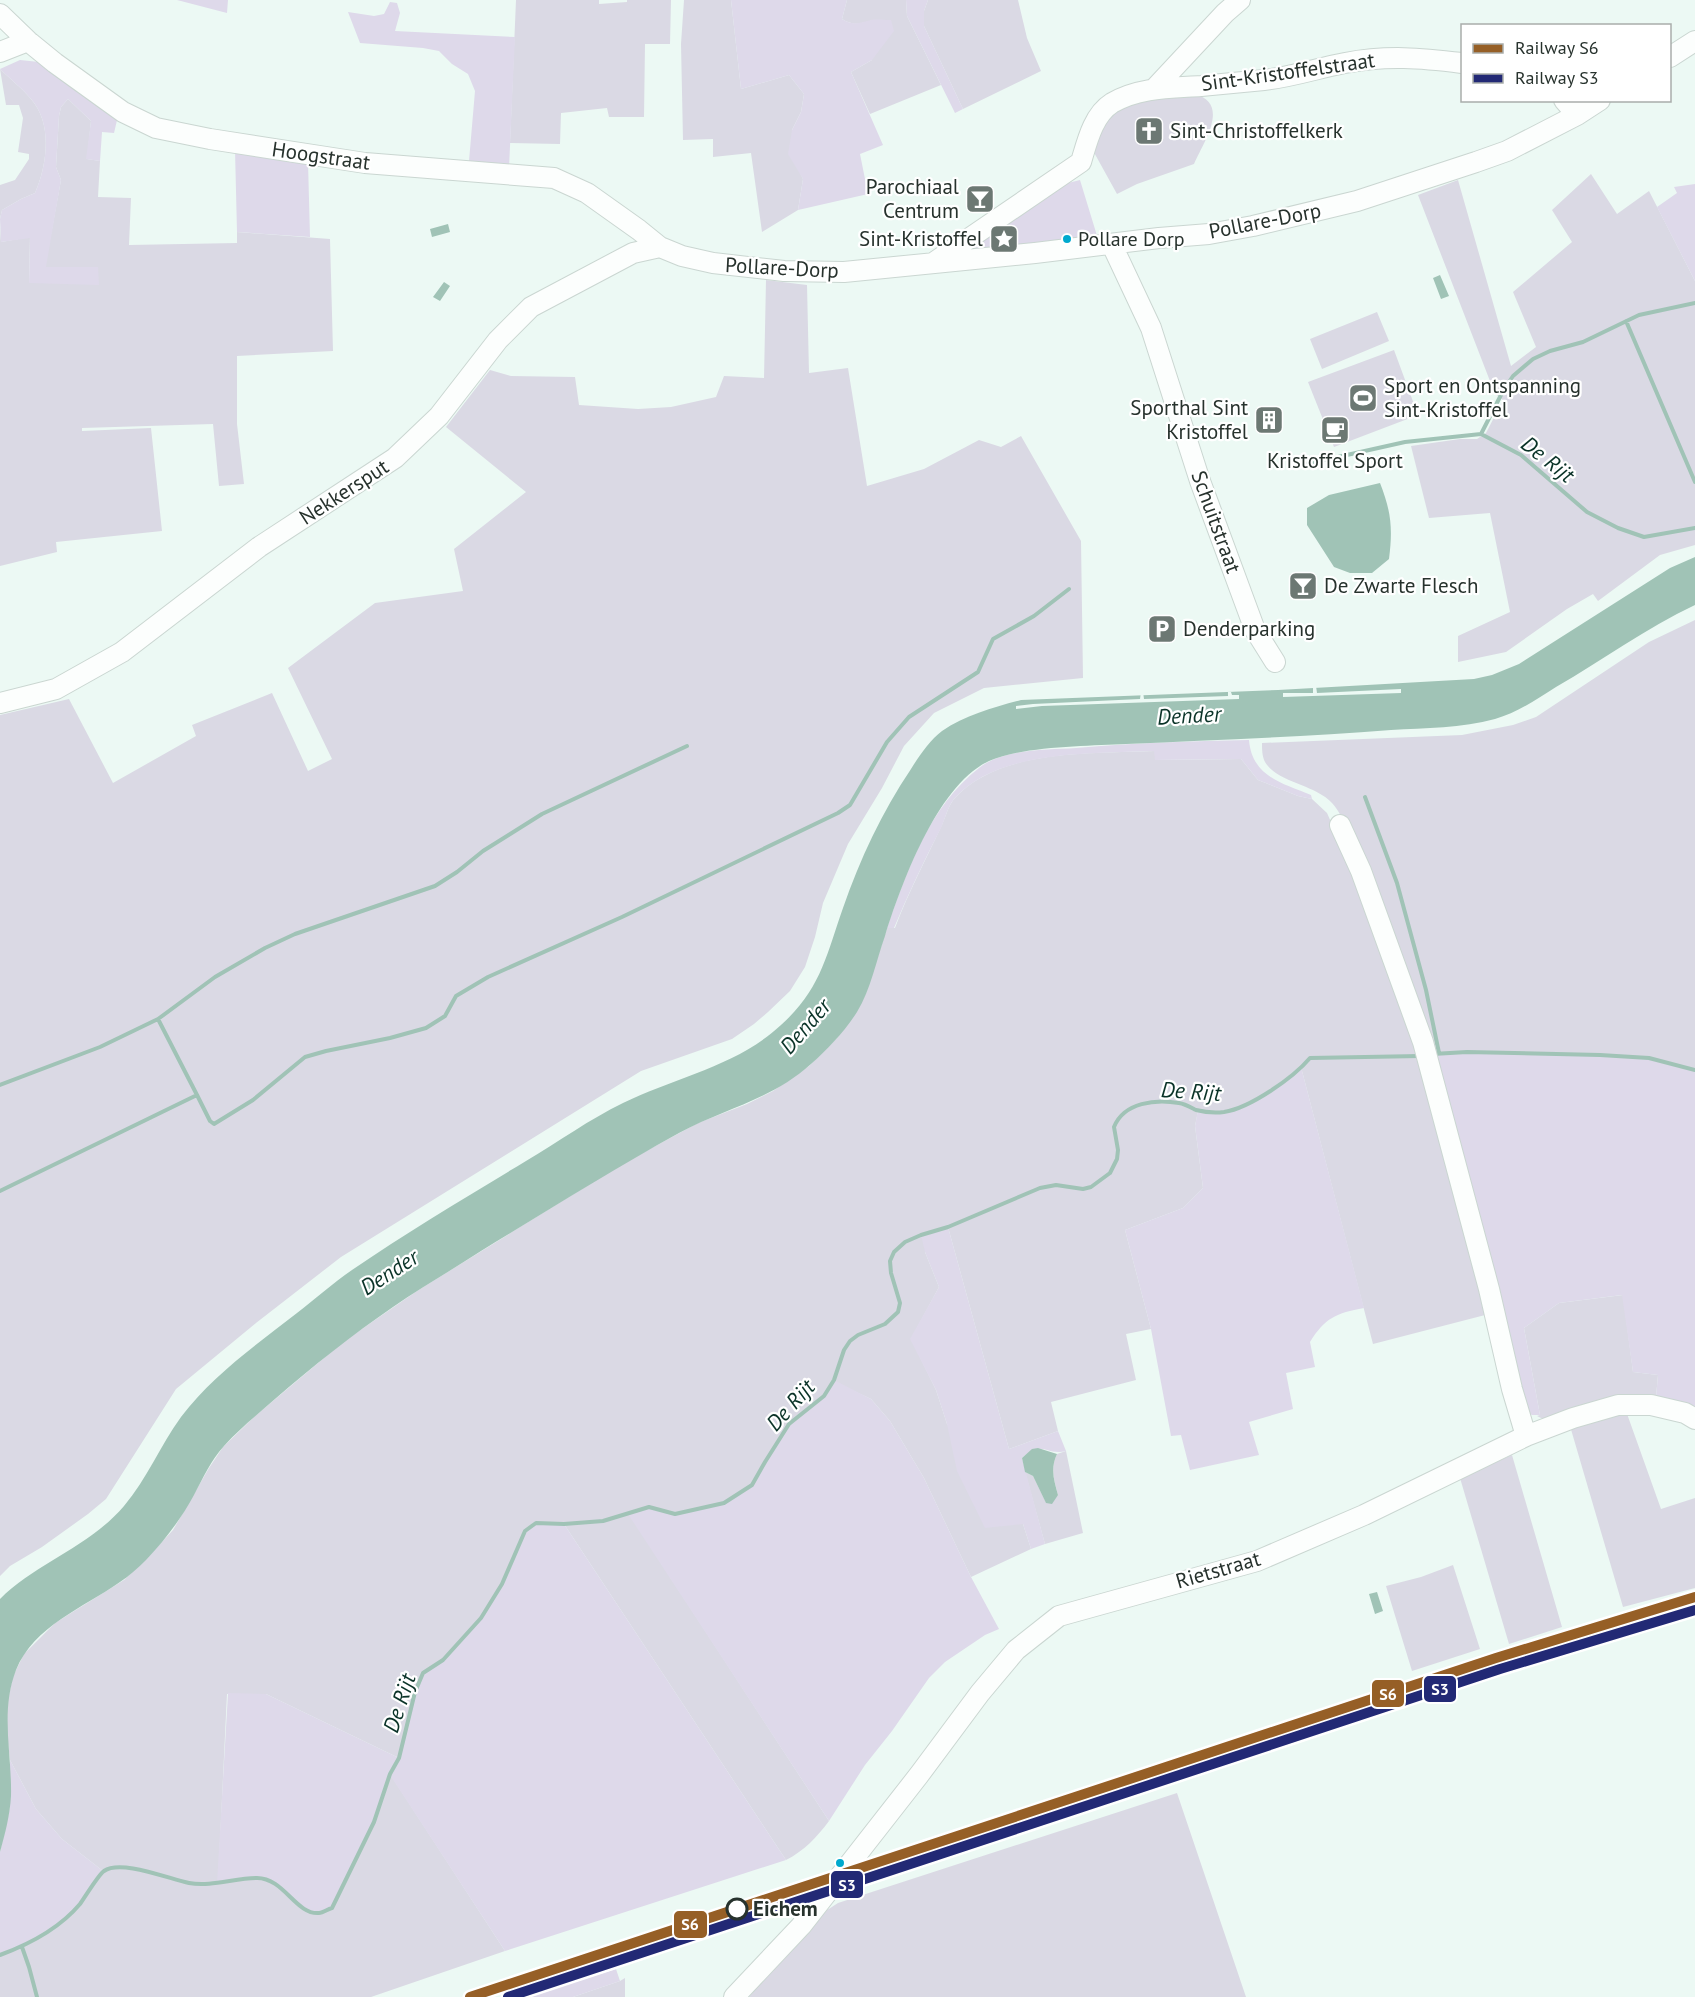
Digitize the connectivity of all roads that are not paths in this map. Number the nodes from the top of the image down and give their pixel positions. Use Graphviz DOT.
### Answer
graph roads {
  1 [pos="1240,0"];
  2 [pos="0,14"];
  3 [pos="28,41"];
  4 [pos="1695,41"];
  5 [pos="0,52"];
  6 [pos="1671,56"];
  7 [pos="1461,63"];
  8 [pos="1155,88"];
  9 [pos="1566,102"];
  10 [pos="1597,102"];
  11 [pos="1577,115"];
  12 [pos="1112,244"];
  13 [pos="660,247"];
  14 [pos="932,264"];
  15 [pos="1275,662"];
  16 [pos="0,703"];
  17 [pos="1340,825"];
  18 [pos="1695,1419"];
  19 [pos="1526,1436"];
  20 [pos="734,1997"];
  1 -- 8 [label="street"];
  2 -- 3 [label="street, Hoogstraat"];
  3 -- 5 [label="street"];
  3 -- 13 [label="street, Hoogstraat"];
  4 -- 6 [label="street"];
  7 -- 8 [label="street, Sint-Kristoffelstraat"];
  8 -- 14 [label="street, Sint-Kristoffelstraat"];
  9 -- 11 [label="street"];
  10 -- 11 [label="street, Pollare-Dorp"];
  11 -- 12 [label="street, Pollare-Dorp"];
  12 -- 14 [label="street, Pollare-Dorp"];
  12 -- 15 [label="street, Schuitstraat"];
  13 -- 14 [label="street, Pollare-Dorp"];
  13 -- 16 [label="street, Nekkersput"];
  17 -- 19 [label="street"];
  18 -- 19 [label="street, Rietstraat"];
  19 -- 20 [label="street, Rietstraat"];
}
